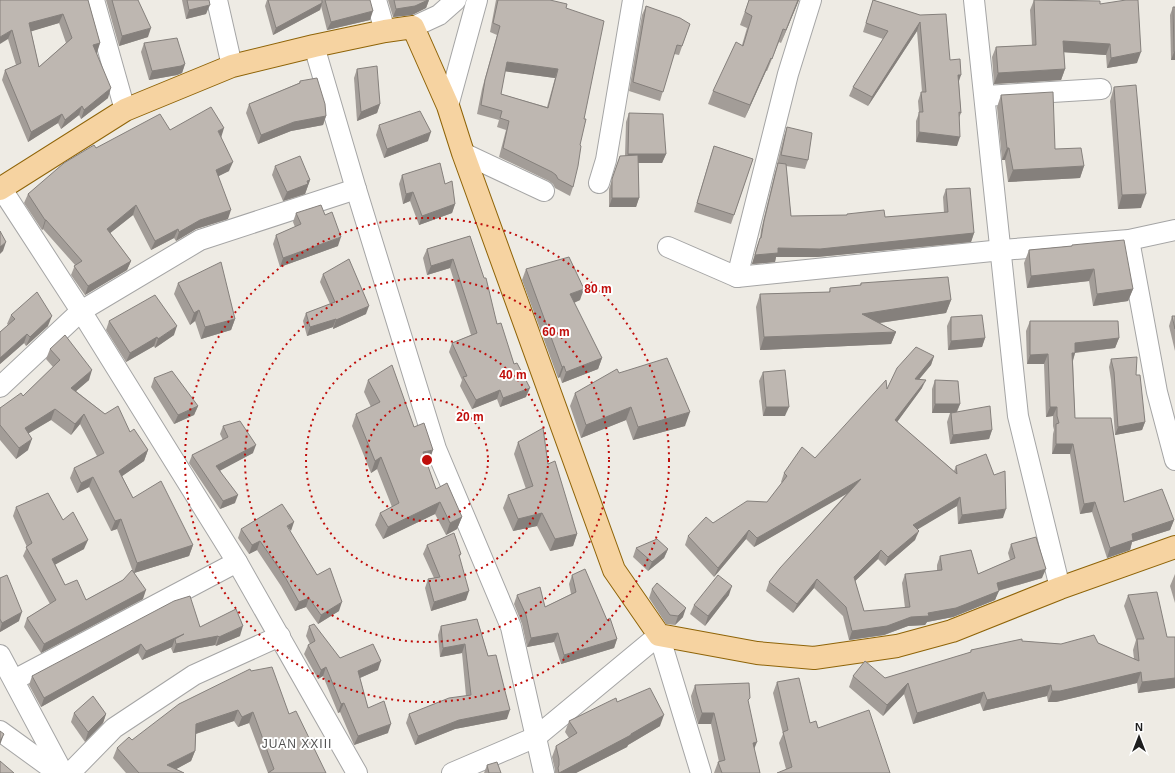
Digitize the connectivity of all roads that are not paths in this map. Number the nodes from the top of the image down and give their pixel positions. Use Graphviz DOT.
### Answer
graph roads {
  1 [pos="94,0"];
  2 [pos="217,0"];
  3 [pos="376,0"];
  4 [pos="456,0"];
  5 [pos="477,0"];
  6 [pos="633,0"];
  7 [pos="811,0"];
  8 [pos="974,0"];
  9 [pos="413,27"];
  10 [pos="385,31"];
  11 [pos="314,46"];
  12 [pos="232,66"];
  13 [pos="1102,89"];
  14 [pos="985,96"];
  15 [pos="448,106"];
  16 [pos="125,110"];
  17 [pos="463,153"];
  18 [pos="599,184"];
  19 [pos="0,188"];
  20 [pos="356,189"];
  21 [pos="544,191"];
  22 [pos="1175,230"];
  23 [pos="1129,240"];
  24 [pos="668,247"];
  25 [pos="1002,250"];
  26 [pos="737,277"];
  27 [pos="80,312"];
  28 [pos="0,387"];
  29 [pos="1175,460"];
  30 [pos="1175,547"];
  31 [pos="237,562"];
  32 [pos="1060,588"];
  33 [pos="659,635"];
  34 [pos="280,636"];
  35 [pos="0,655"];
  36 [pos="14,680"];
  37 [pos="0,732"];
  38 [pos="536,737"];
  39 [pos="58,773"];
  40 [pos="63,773"];
  41 [pos="70,773"];
  42 [pos="357,773"];
  43 [pos="452,773"];
  44 [pos="544,773"];
  45 [pos="701,773"];
  1 -- 16 [label="street"];
  2 -- 12 [label="street"];
  3 -- 10 [label="street"];
  4 -- 9 [label="street"];
  5 -- 15 [label="street"];
  6 -- 18 [label="street"];
  7 -- 26 [label="street"];
  8 -- 14 [label="street"];
  9 -- 10 [label="main road"];
  9 -- 15 [label="main road"];
  10 -- 11 [label="main road"];
  11 -- 12 [label="main road"];
  11 -- 20 [label="street"];
  12 -- 16 [label="main road"];
  13 -- 14 [label="street"];
  14 -- 25 [label="street"];
  15 -- 17 [label="main road"];
  16 -- 19 [label="main road"];
  17 -- 21 [label="street"];
  17 -- 33 [label="main road"];
  19 -- 27 [label="street"];
  20 -- 27 [label="street"];
  20 -- 38 [label="street"];
  22 -- 23 [label="street"];
  23 -- 25 [label="street"];
  23 -- 29 [label="street"];
  24 -- 26 [label="street"];
  25 -- 26 [label="street"];
  25 -- 32 [label="street"];
  27 -- 28 [label="street"];
  27 -- 31 [label="street"];
  30 -- 32 [label="main road"];
  31 -- 34 [label="street"];
  31 -- 36 [label="street"];
  32 -- 33 [label="main road"];
  33 -- 38 [label="street"];
  33 -- 45 [label="street"];
  34 -- 41 [label="street"];
  34 -- 42 [label="street"];
  35 -- 36 [label="street"];
  36 -- 40 [label="street"];
  37 -- 39 [label="street"];
  38 -- 43 [label="street"];
  38 -- 44 [label="street"];
}
